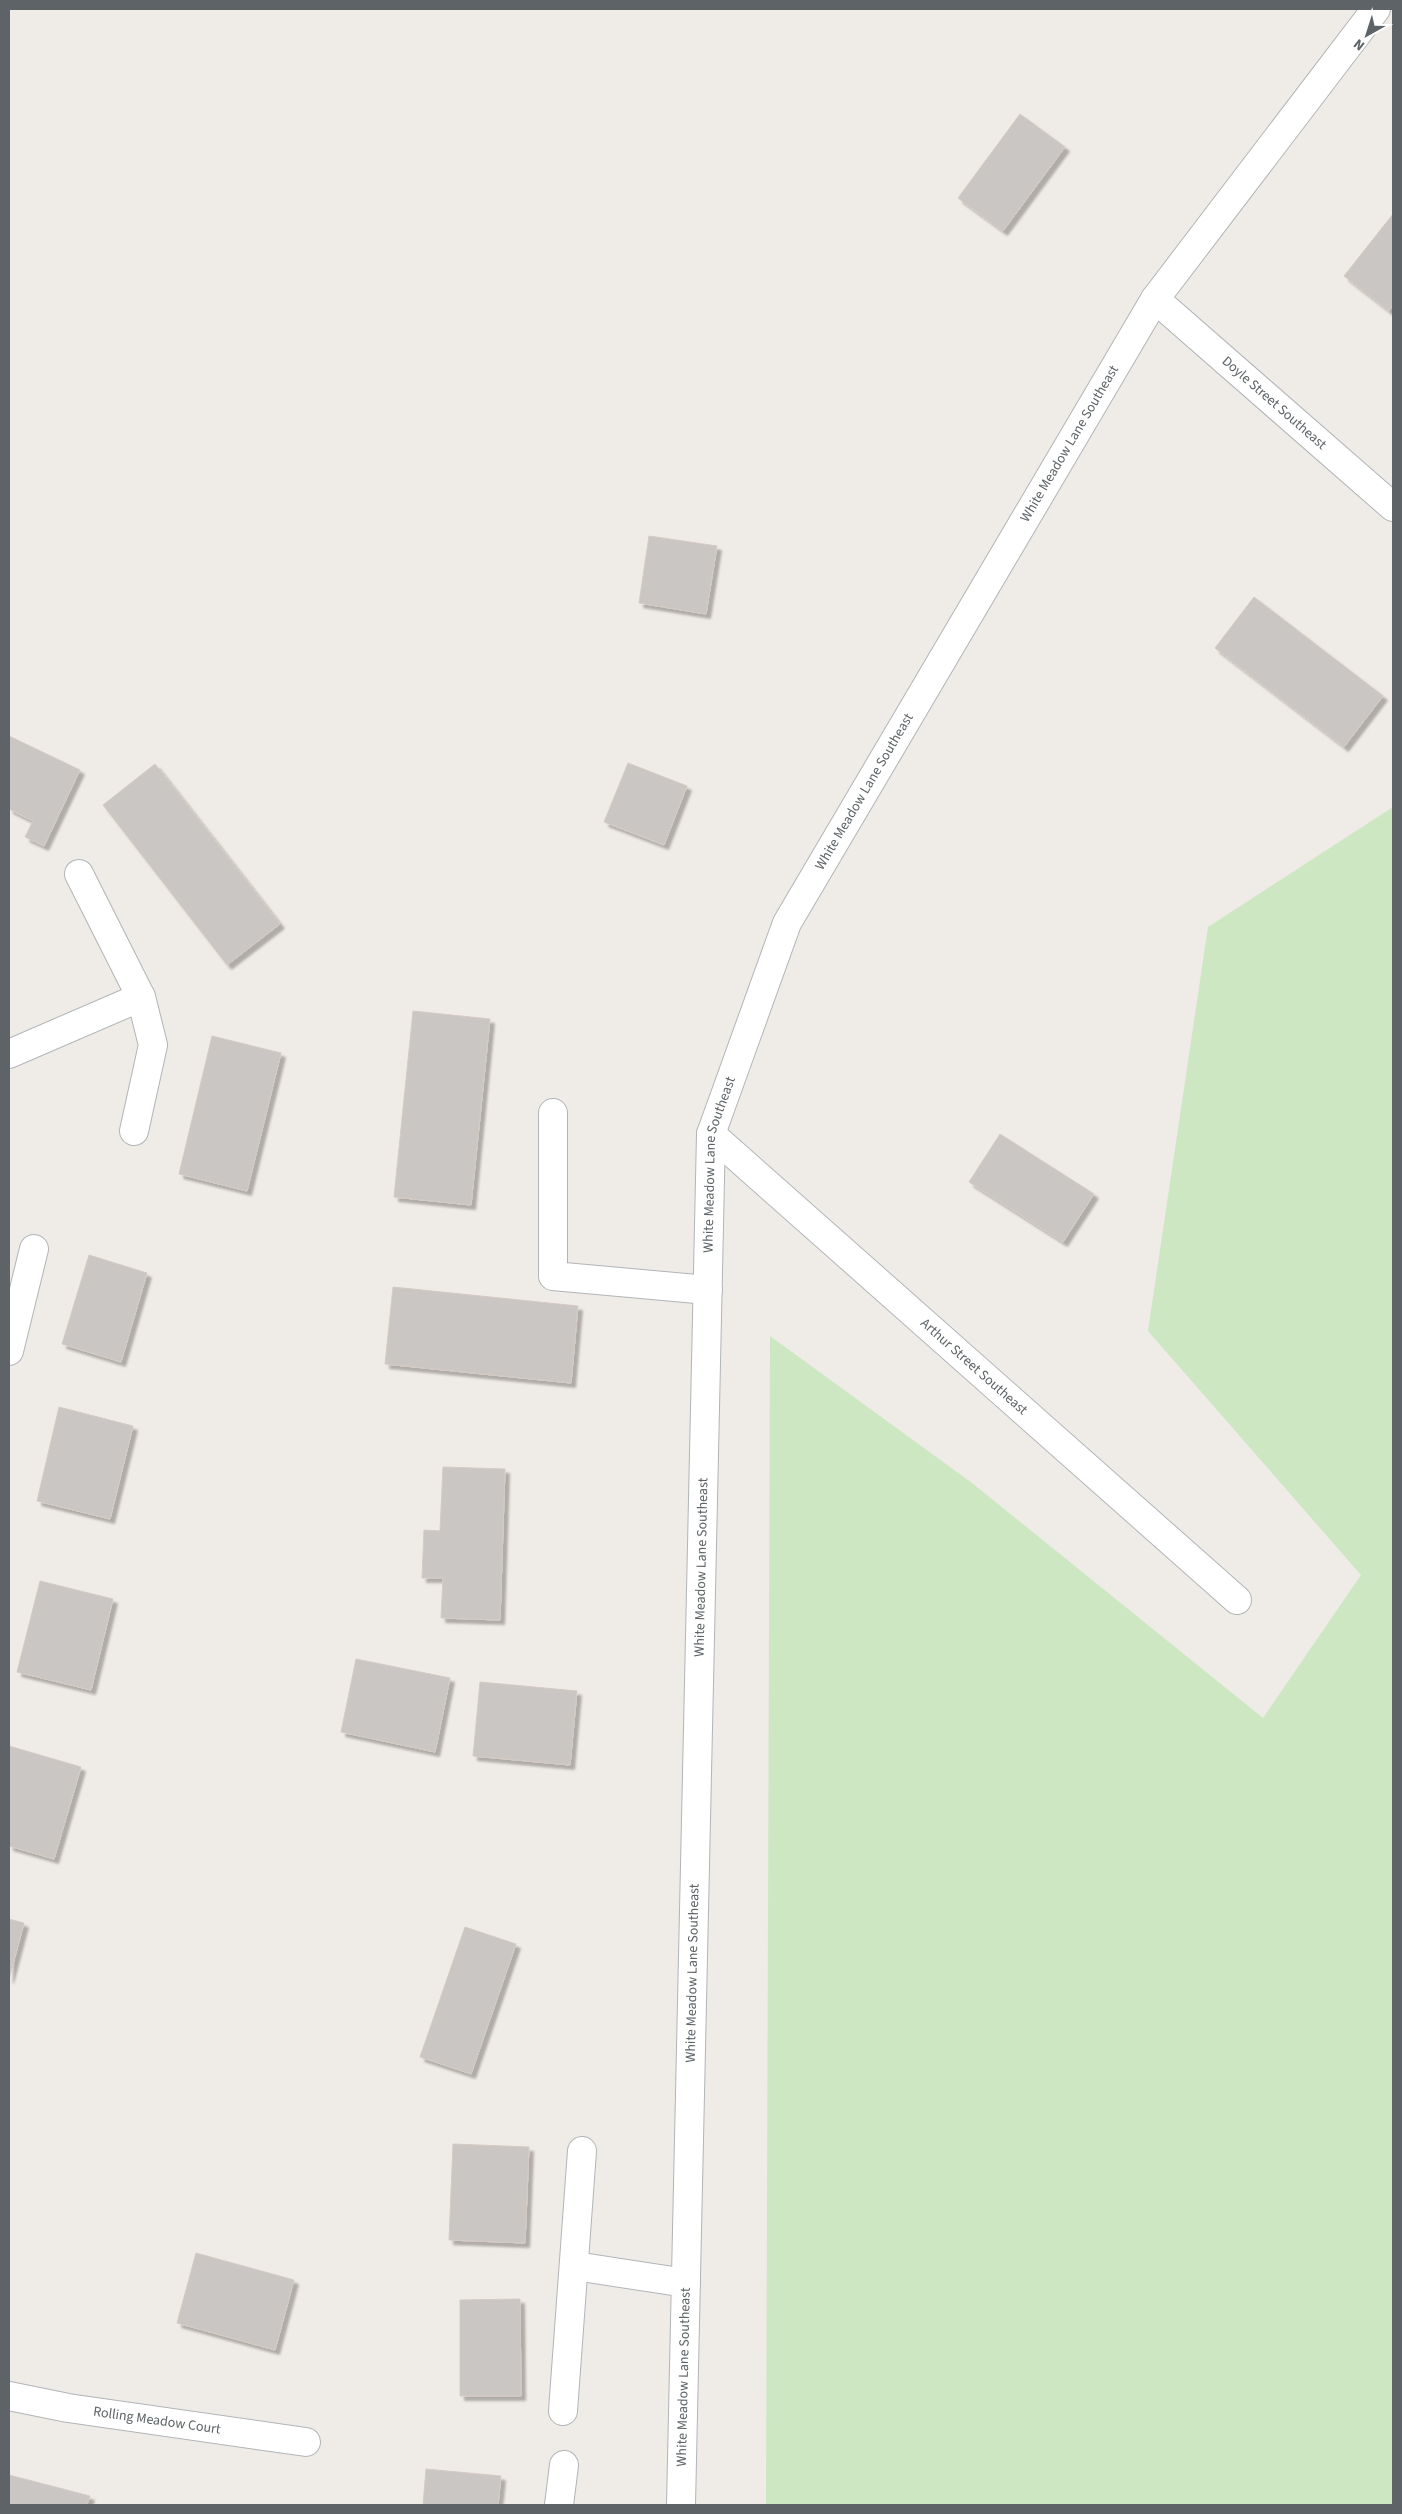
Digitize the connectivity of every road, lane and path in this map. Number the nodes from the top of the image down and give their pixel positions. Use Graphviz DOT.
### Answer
graph roads {
  1 [pos="1376,9"];
  2 [pos="1154,299"];
  3 [pos="1393,507"];
  4 [pos="79,874"];
  5 [pos="141,997"];
  6 [pos="9,1054"];
  7 [pos="553,1113"];
  8 [pos="134,1131"];
  9 [pos="711,1134"];
  10 [pos="34,1249"];
  11 [pos="708,1290"];
  12 [pos="9,1351"];
  13 [pos="1237,1600"];
  14 [pos="582,2151"];
  15 [pos="575,2266"];
  16 [pos="686,2283"];
  17 [pos="9,2396"];
  18 [pos="563,2411"];
  19 [pos="306,2442"];
  20 [pos="564,2465"];
  21 [pos="559,2505"];
  22 [pos="681,2505"];
  1 -- 2 [label="street, White Meadow Lane Southeast"];
  2 -- 3 [label="street, Doyle Street Southeast"];
  2 -- 9 [label="street, White Meadow Lane Southeast"];
  4 -- 5 [label="street"];
  5 -- 6 [label="street"];
  5 -- 8 [label="street"];
  7 -- 11 [label="street"];
  9 -- 11 [label="street, White Meadow Lane Southeast"];
  9 -- 13 [label="street, Arthur Street Southeast"];
  10 -- 12 [label="street"];
  11 -- 16 [label="street, White Meadow Lane Southeast"];
  14 -- 15 [label="street"];
  15 -- 16 [label="street"];
  15 -- 18 [label="street"];
  16 -- 22 [label="street, White Meadow Lane Southeast"];
  17 -- 19 [label="street, Rolling Meadow Court"];
  20 -- 21 [label="street"];
}
